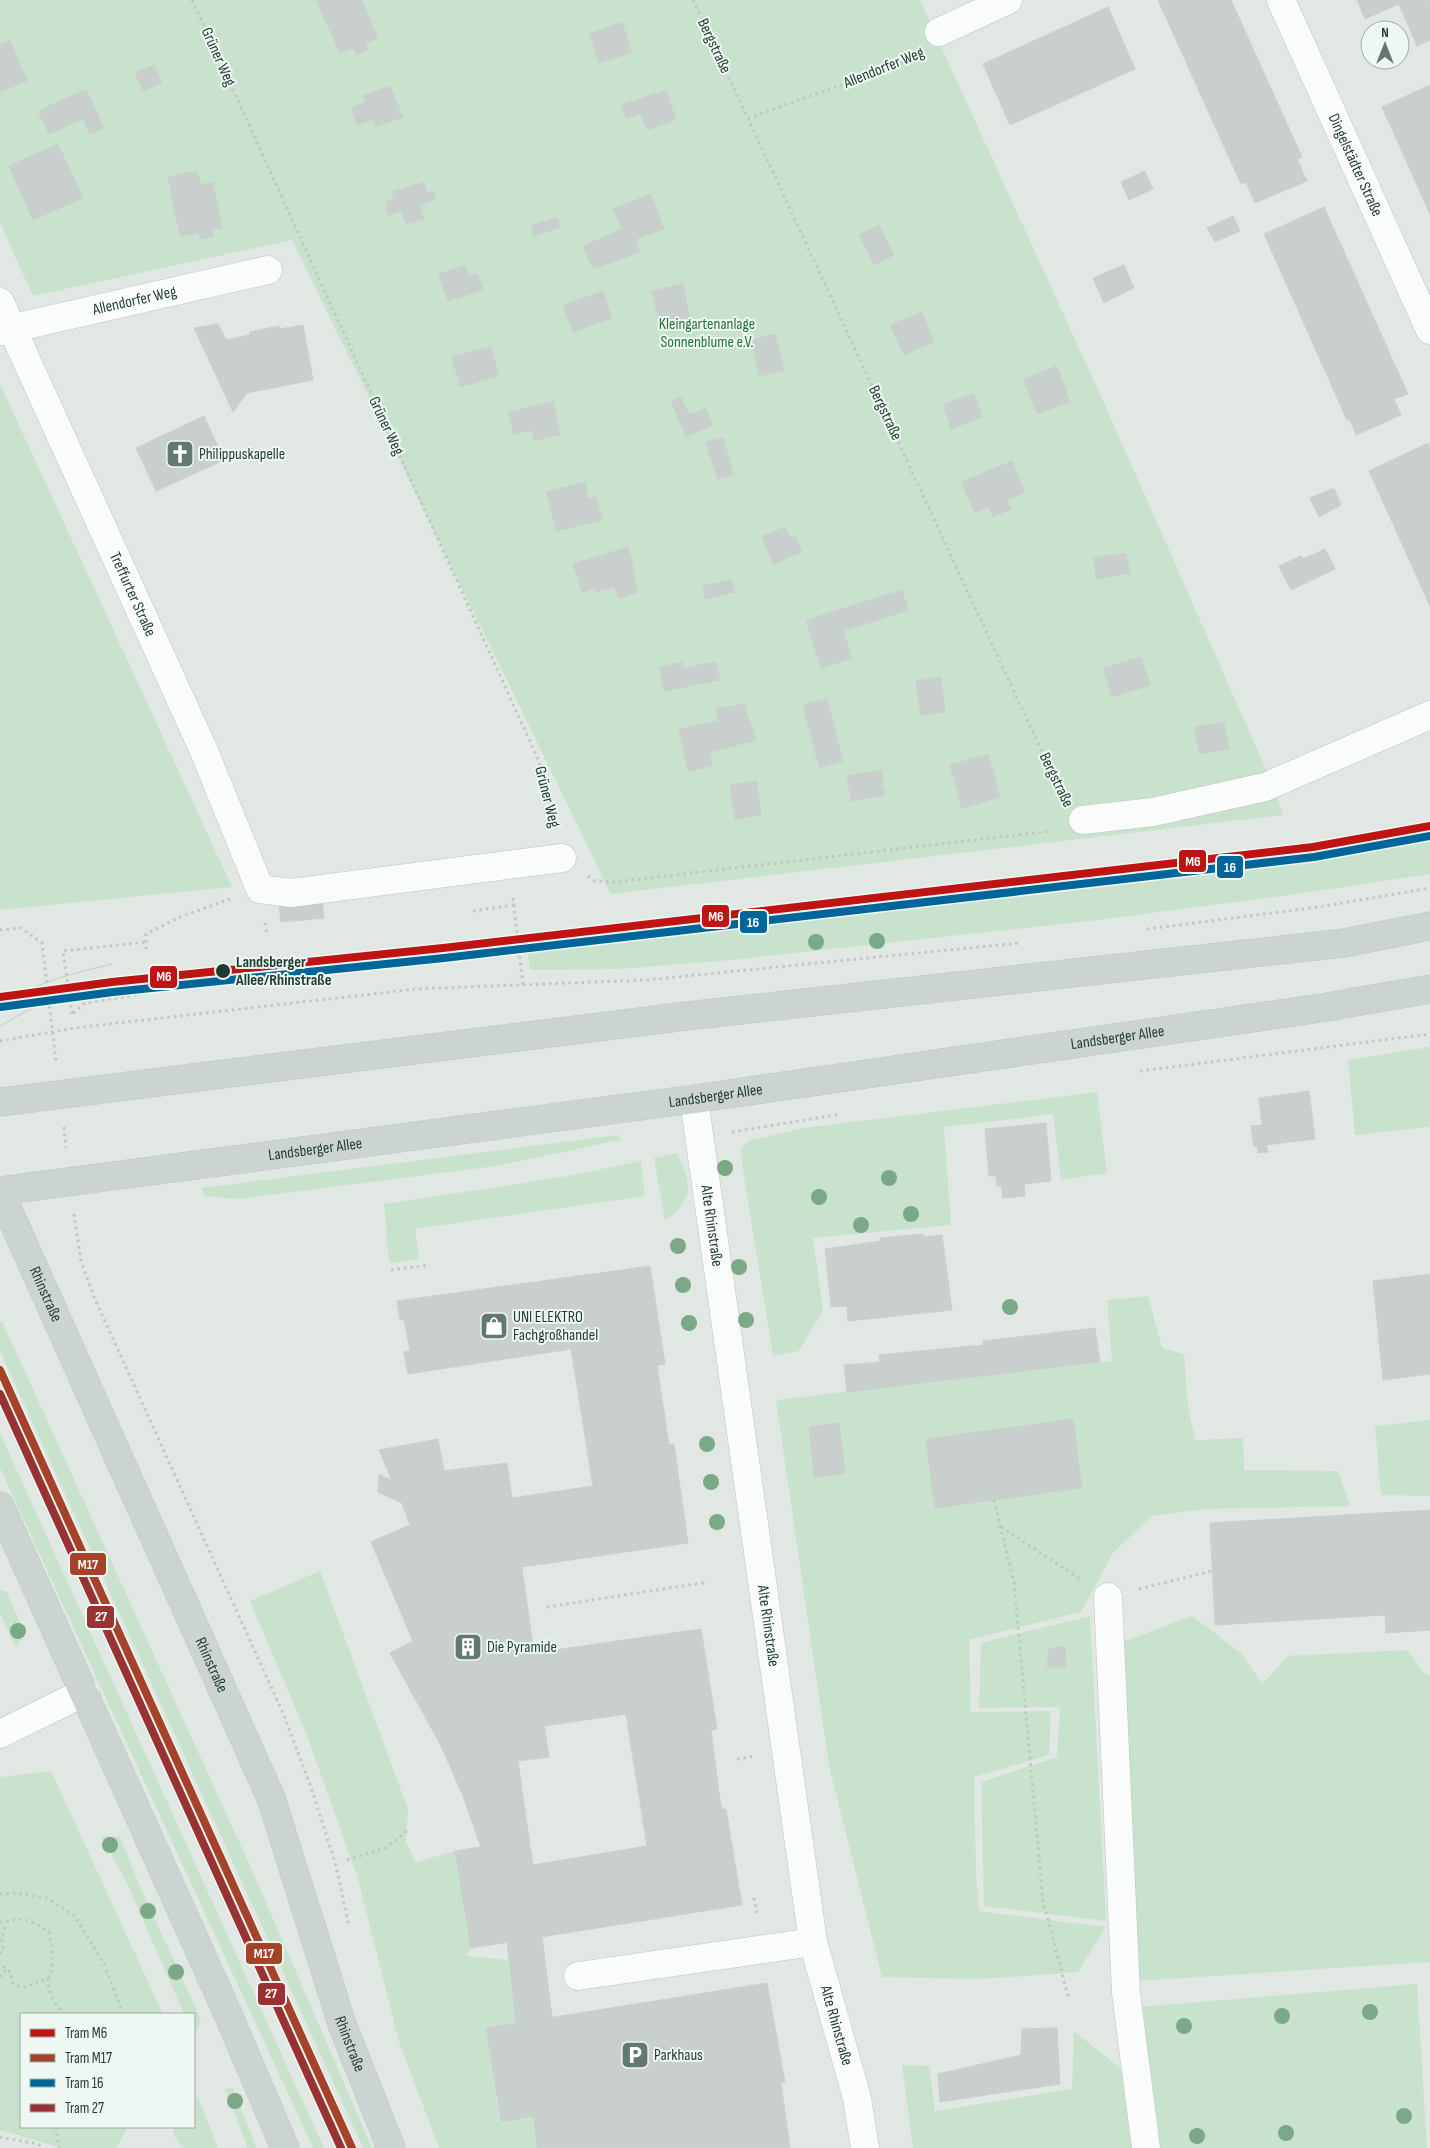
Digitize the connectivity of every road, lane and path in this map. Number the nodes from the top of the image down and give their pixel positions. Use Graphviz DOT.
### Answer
graph roads {
  1 [pos="192,0"];
  2 [pos="693,0"];
  3 [pos="1008,0"];
  4 [pos="1281,0"];
  5 [pos="939,32"];
  6 [pos="748,118"];
  7 [pos="268,270"];
  8 [pos="0,302"];
  9 [pos="6,330"];
  10 [pos="1430,330"];
  11 [pos="1430,715"];
  12 [pos="1083,820"];
  13 [pos="562,858"];
  14 [pos="1430,888"];
  15 [pos="260,889"];
  16 [pos="473,911"];
  17 [pos="1430,926"];
  18 [pos="1145,929"];
  19 [pos="0,930"];
  20 [pos="146,942"];
  21 [pos="1028,942"];
  22 [pos="146,949"];
  23 [pos="520,952"];
  24 [pos="475,956"];
  25 [pos="523,985"];
  26 [pos="1430,989"];
  27 [pos="136,995"];
  28 [pos="52,1033"];
  29 [pos="1430,1034"];
  30 [pos="0,1041"];
  31 [pos="1132,1072"];
  32 [pos="694,1100"];
  33 [pos="0,1102"];
  34 [pos="850,1112"];
  35 [pos="699,1137"];
  36 [pos="0,1192"];
  37 [pos="430,1265"];
  38 [pos="391,1270"];
  39 [pos="994,1500"];
  40 [pos="0,1506"];
  41 [pos="708,1582"];
  42 [pos="1108,1597"];
  43 [pos="547,1607"];
  44 [pos="85,1692"];
  45 [pos="0,1734"];
  46 [pos="407,1831"];
  47 [pos="347,1860"];
  48 [pos="0,1894"];
  49 [pos="754,1898"];
  50 [pos="758,1917"];
  51 [pos="0,1922"];
  52 [pos="5,1923"];
  53 [pos="814,1942"];
  54 [pos="0,1954"];
  55 [pos="0,1963"];
  56 [pos="6,1968"];
  57 [pos="578,1976"];
  58 [pos="0,1977"];
  59 [pos="48,1978"];
  60 [pos="1069,2000"];
  61 [pos="63,2013"];
  62 [pos="123,2013"];
  63 [pos="56,2128"];
  64 [pos="0,2137"];
  65 [pos="42,2148"];
  66 [pos="59,2148"];
  67 [pos="285,2148"];
  68 [pos="391,2148"];
  69 [pos="865,2148"];
  70 [pos="1146,2148"];
  1 -- 13 [label="path, Grüner Weg"];
  2 -- 6 [label="path, Bergstraße"];
  3 -- 5 [label="street, Allendorfer Weg"];
  4 -- 10 [label="street, Dingelstädter Straße"];
  5 -- 6 [label="path, Allendorfer Weg"];
  6 -- 12 [label="path, Bergstraße"];
  7 -- 9 [label="street, Allendorfer Weg"];
  8 -- 9 [label="street, Treffurter Straße"];
  9 -- 15 [label="street, Treffurter Straße"];
  11 -- 12 [label="street"];
  12 -- 13 [label="path"];
  13 -- 15 [label="street"];
  14 -- 18 [label="path"];
  15 -- 20 [label="path"];
  16 -- 23 [label="path"];
  17 -- 33 [label="main road"];
  19 -- 28 [label="path"];
  20 -- 22 [label="path"];
  20 -- 27 [label="path"];
  21 -- 25 [label="path"];
  23 -- 24 [label="path"];
  23 -- 25 [label="path"];
  25 -- 28 [label="path"];
  26 -- 32 [label="main road, Landsberger Allee"];
  28 -- 30 [label="path"];
  29 -- 31 [label="path"];
  32 -- 35 [label="street, Alte Rhinstraße"];
  32 -- 36 [label="main road, Landsberger Allee"];
  34 -- 35 [label="path"];
  35 -- 53 [label="street, Alte Rhinstraße"];
  36 -- 68 [label="main road, Rhinstraße"];
  37 -- 38 [label="path"];
  39 -- 60 [label="path"];
  40 -- 44 [label="main road"];
  41 -- 43 [label="path"];
  42 -- 70 [label="street"];
  44 -- 45 [label="street"];
  44 -- 67 [label="main road"];
  46 -- 47 [label="path"];
  48 -- 62 [label="path"];
  49 -- 50 [label="path"];
  51 -- 52 [label="path"];
  52 -- 54 [label="path"];
  52 -- 59 [label="path"];
  53 -- 57 [label="street"];
  53 -- 69 [label="street, Alte Rhinstraße"];
  55 -- 56 [label="path"];
  56 -- 58 [label="path"];
  56 -- 59 [label="path"];
  59 -- 61 [label="path"];
  63 -- 66 [label="path"];
  64 -- 65 [label="path"];
}
